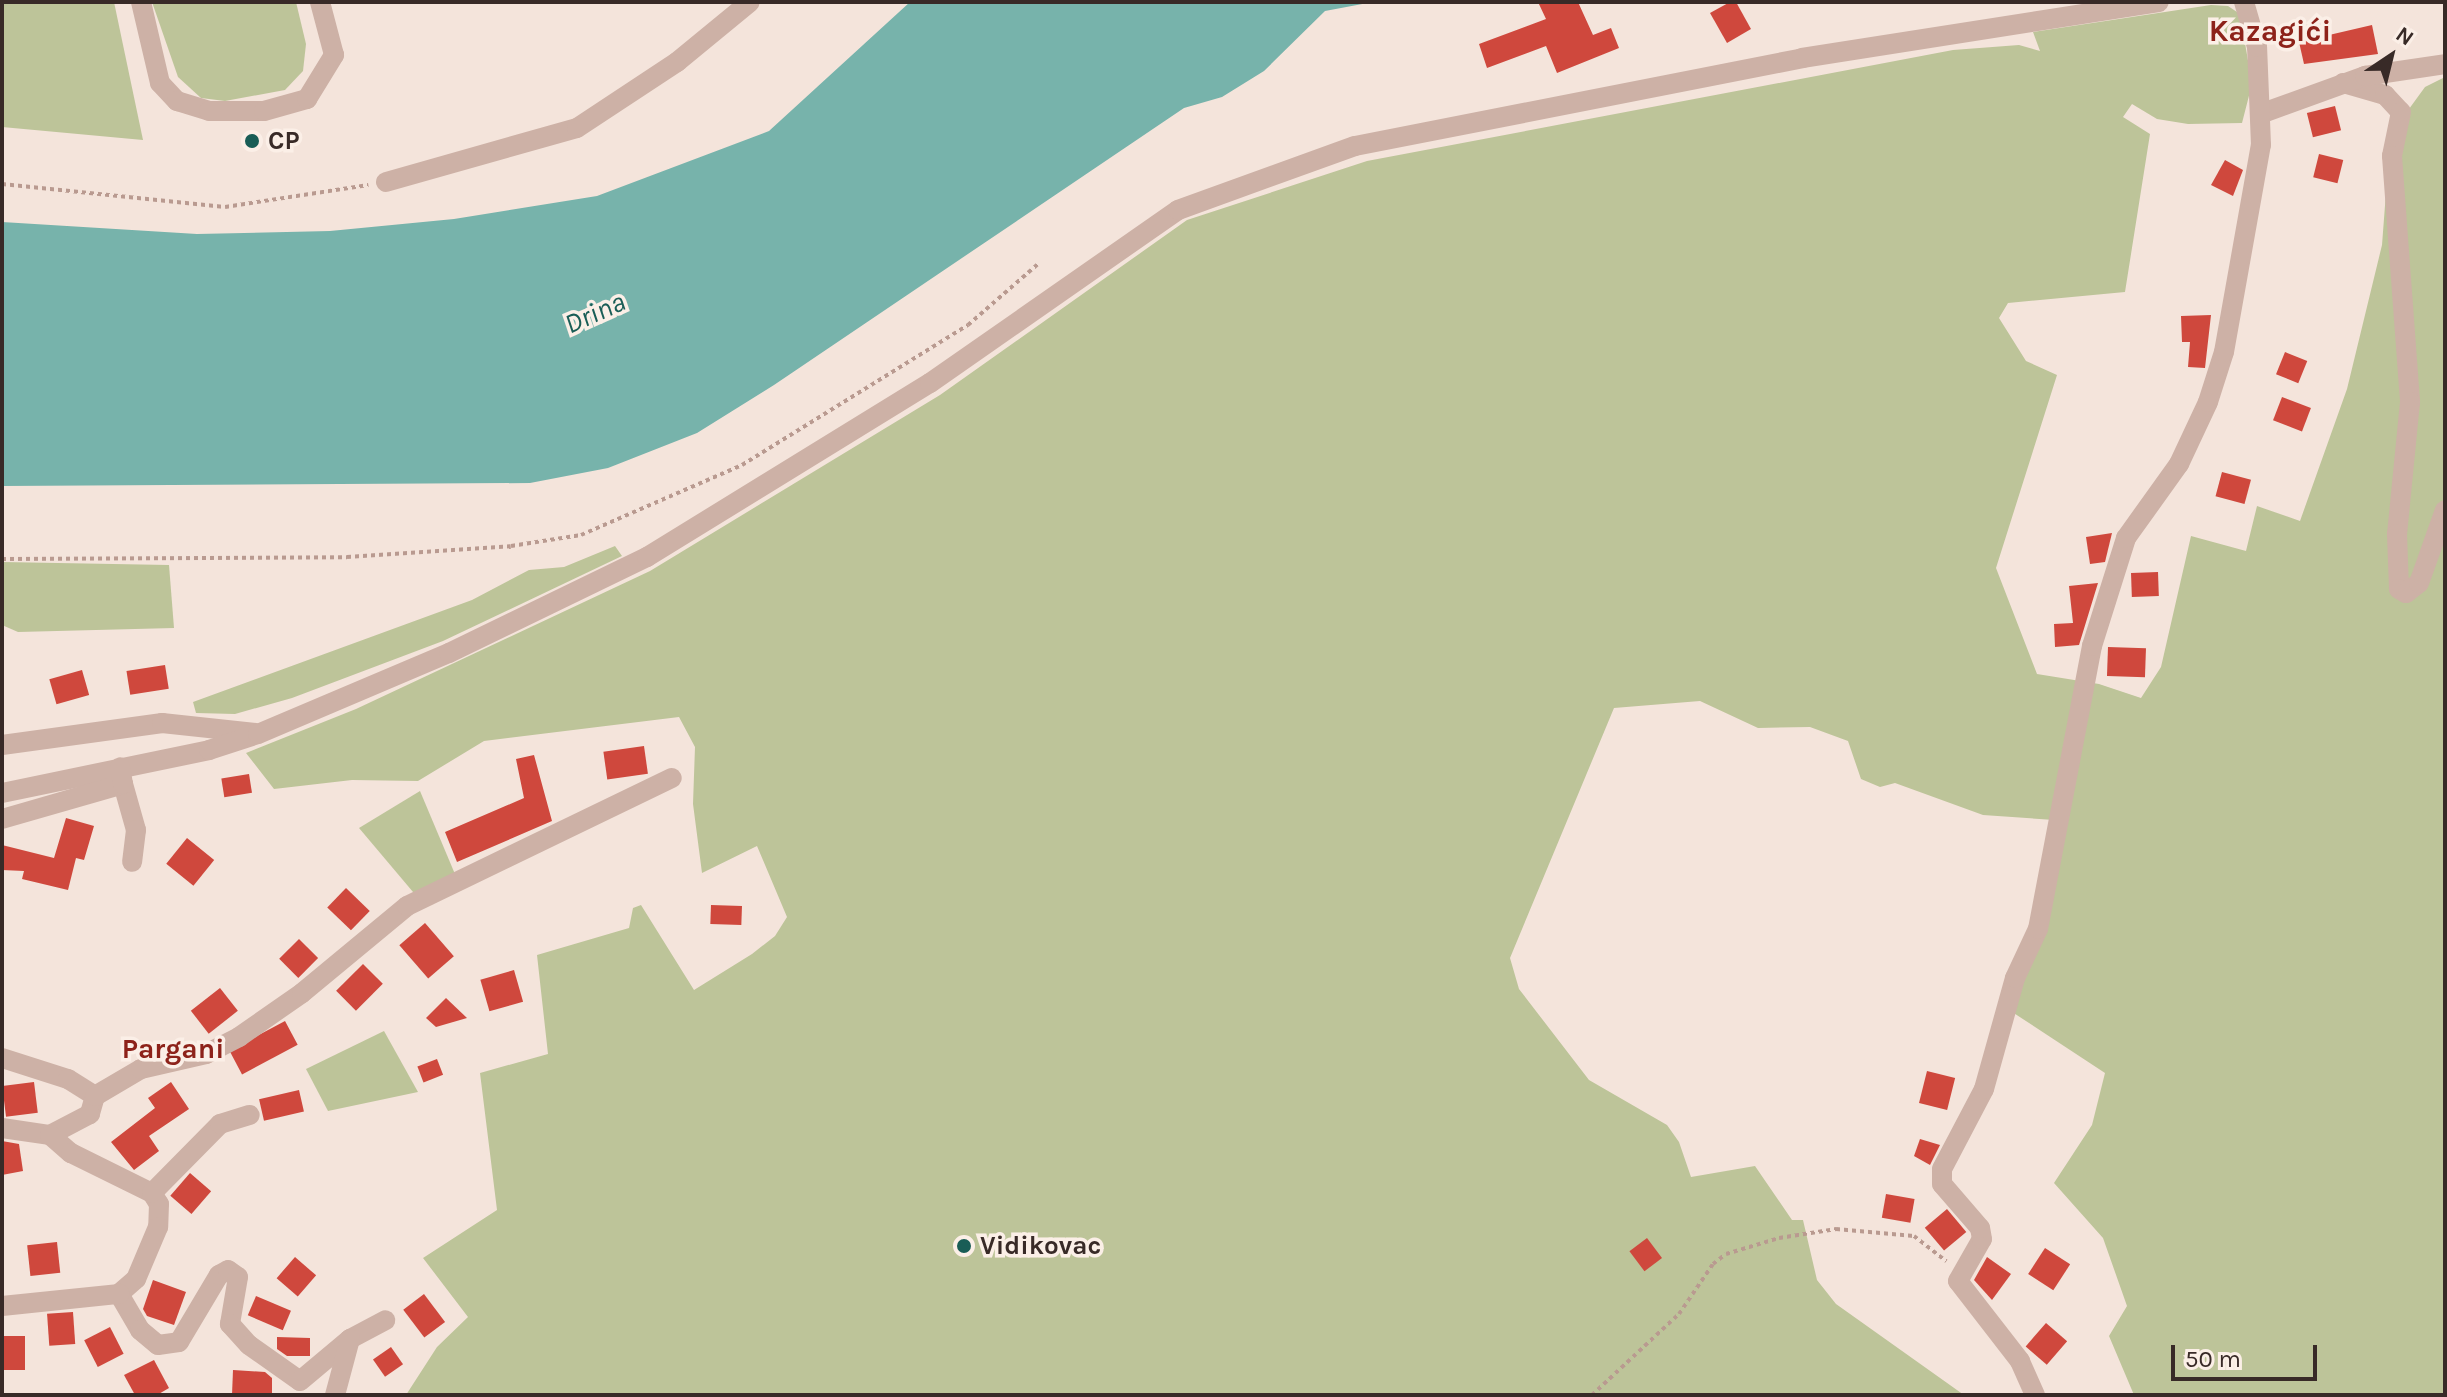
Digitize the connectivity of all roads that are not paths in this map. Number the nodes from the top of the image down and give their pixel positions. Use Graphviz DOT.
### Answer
graph roads {
  1 [pos="141,2"];
  2 [pos="320,2"];
  3 [pos="750,2"];
  4 [pos="2159,2"];
  5 [pos="2244,2"];
  6 [pos="2445,64"];
  7 [pos="2343,83"];
  8 [pos="2260,114"];
  9 [pos="386,182"];
  10 [pos="2445,510"];
  11 [pos="258,734"];
  12 [pos="2,745"];
  13 [pos="121,776"];
  14 [pos="672,778"];
  15 [pos="2,793"];
  16 [pos="2,819"];
  17 [pos="132,862"];
  18 [pos="2,1058"];
  19 [pos="95,1096"];
  20 [pos="250,1115"];
  21 [pos="2,1128"];
  22 [pos="50,1135"];
  23 [pos="152,1193"];
  24 [pos="119,1294"];
  25 [pos="2,1306"];
  26 [pos="385,1320"];
  27 [pos="350,1339"];
  28 [pos="305,1388"];
  29 [pos="335,1395"];
  30 [pos="2035,1395"];
  1 -- 2 [label="street"];
  3 -- 9 [label="street"];
  4 -- 11 [label="street"];
  5 -- 8 [label="street"];
  6 -- 7 [label="street"];
  7 -- 8 [label="street"];
  7 -- 10 [label="street"];
  8 -- 30 [label="street"];
  11 -- 12 [label="street"];
  11 -- 13 [label="street"];
  13 -- 15 [label="street"];
  13 -- 16 [label="street"];
  13 -- 17 [label="street"];
  14 -- 19 [label="street"];
  18 -- 19 [label="street"];
  19 -- 22 [label="street"];
  20 -- 23 [label="street"];
  21 -- 22 [label="street"];
  22 -- 23 [label="street"];
  23 -- 24 [label="street"];
  24 -- 25 [label="street"];
  24 -- 28 [label="street"];
  26 -- 27 [label="street"];
  27 -- 28 [label="street"];
  27 -- 29 [label="street"];
}
